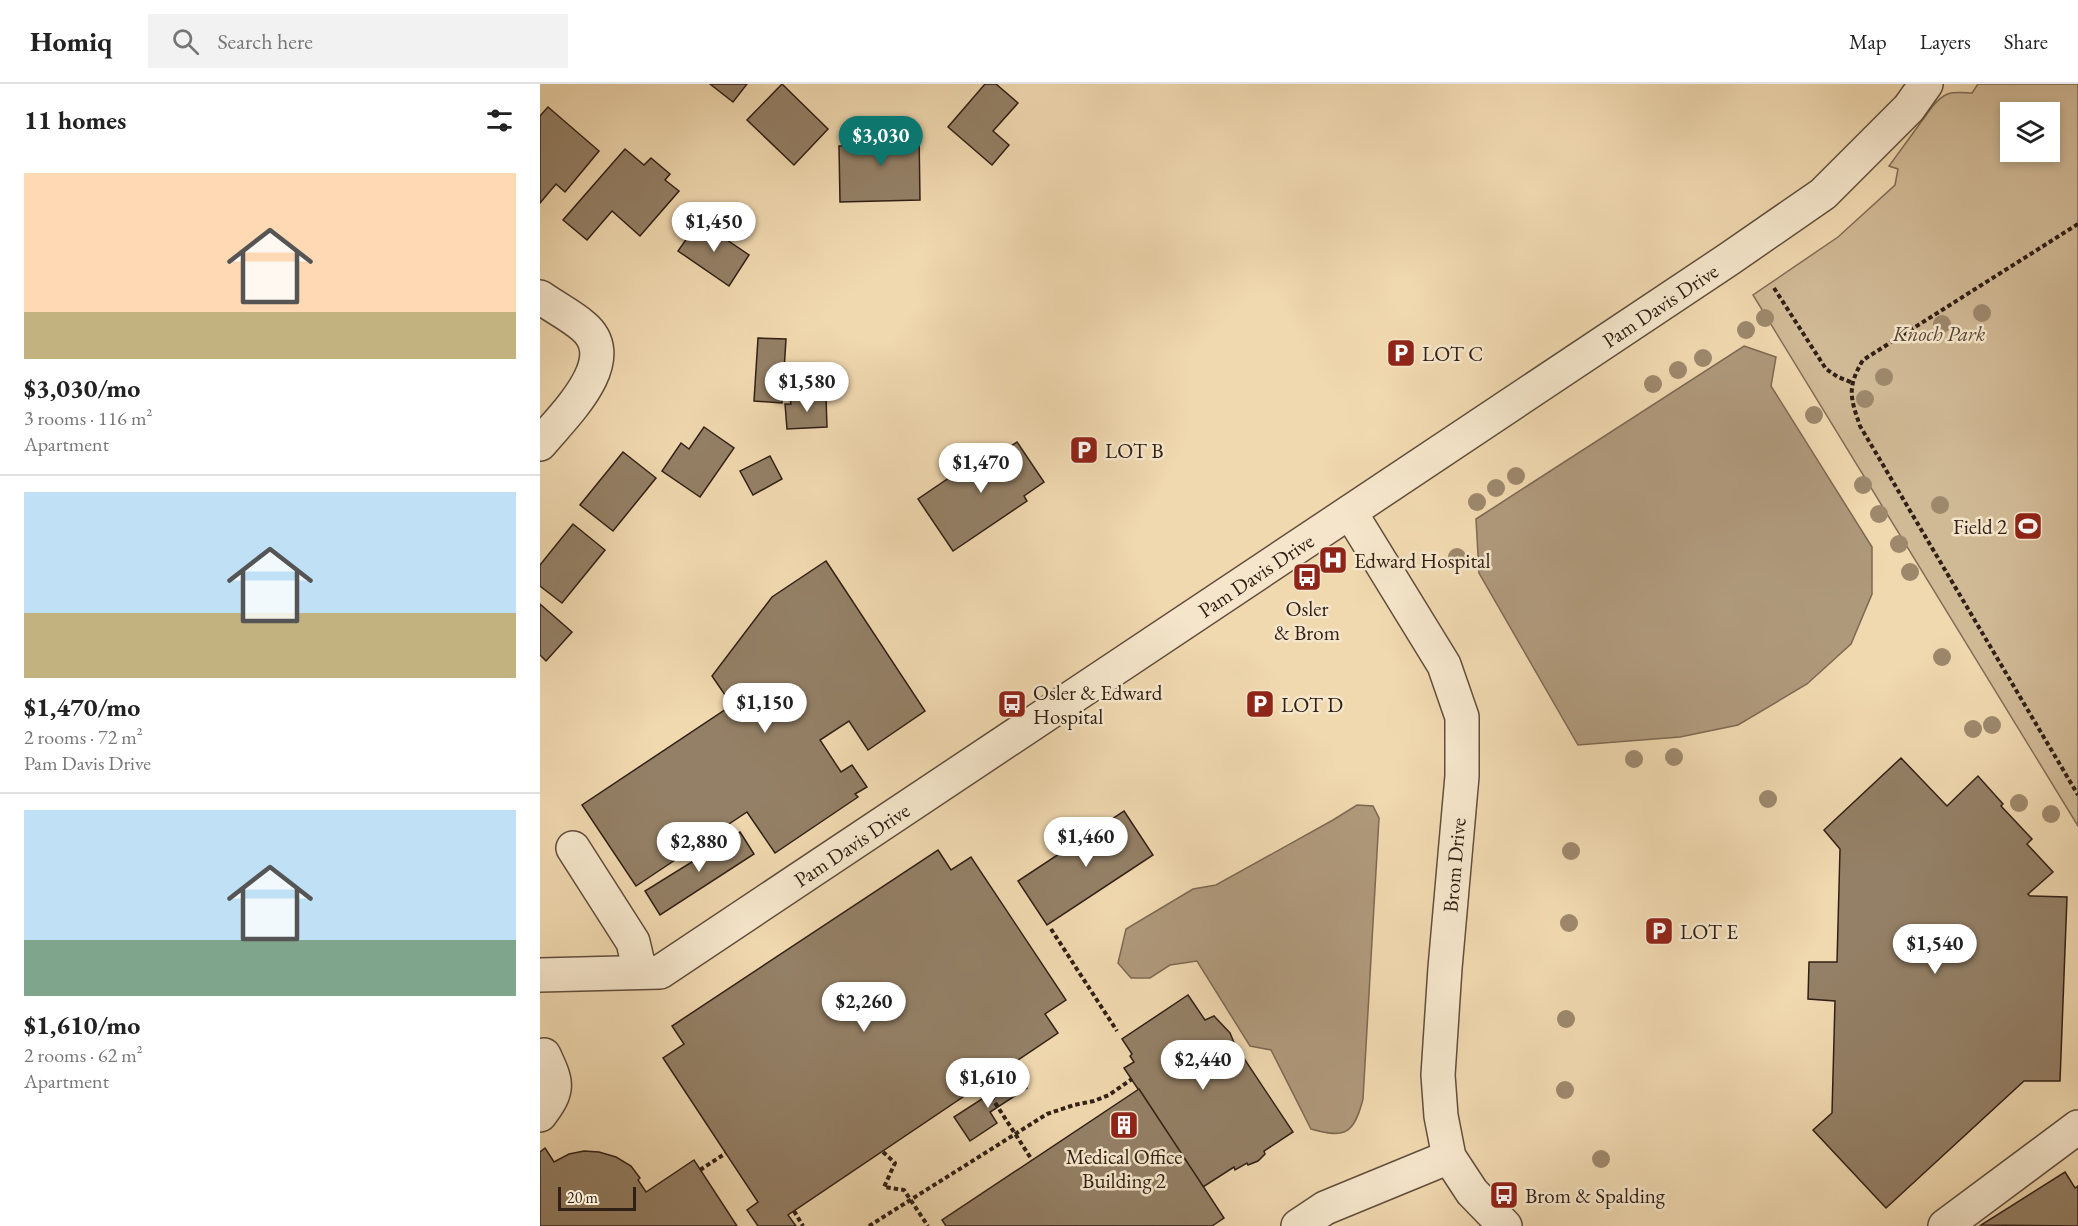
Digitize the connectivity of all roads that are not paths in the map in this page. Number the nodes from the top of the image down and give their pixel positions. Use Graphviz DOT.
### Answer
graph roads {
  1 [pos="1926,84"];
  2 [pos="540,297"];
  3 [pos="540,444"];
  4 [pos="1350,512"];
  5 [pos="573,848"];
  6 [pos="640,972"];
  7 [pos="540,975"];
  8 [pos="541,1053"];
  9 [pos="540,1115"];
  10 [pos="2078,1127"];
  11 [pos="1449,1157"];
  12 [pos="1298,1226"];
  13 [pos="1505,1226"];
  14 [pos="1945,1226"];
  1 -- 4 [label="street, Pam Davis Drive"];
  2 -- 3 [label="street"];
  4 -- 6 [label="street, Pam Davis Drive"];
  4 -- 11 [label="street, Brom Drive"];
  5 -- 6 [label="street"];
  6 -- 7 [label="street, Pam Davis Drive"];
  8 -- 9 [label="street"];
  10 -- 14 [label="street"];
  11 -- 12 [label="street"];
  11 -- 13 [label="street, Brom Drive"];
}
